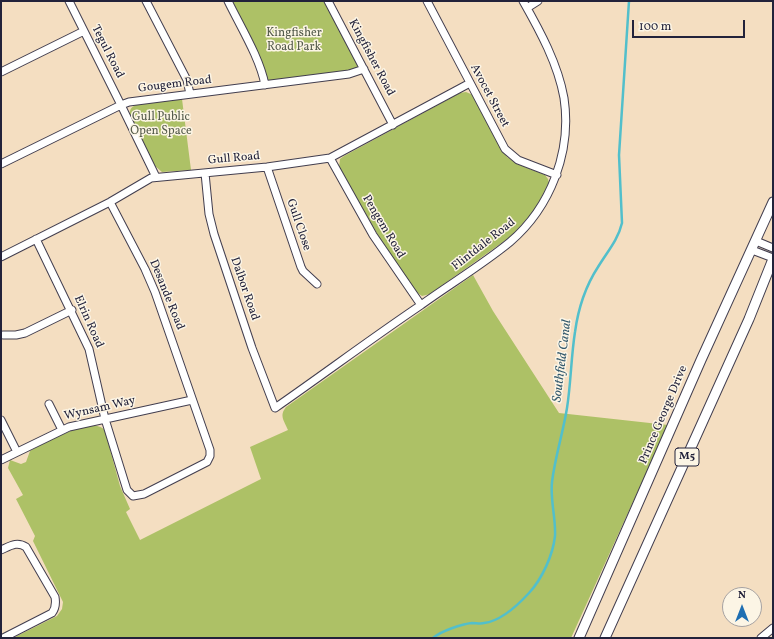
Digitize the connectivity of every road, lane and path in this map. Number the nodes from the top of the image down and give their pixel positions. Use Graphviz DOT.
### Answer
graph roads {
  1 [pos="69,1"];
  2 [pos="146,1"];
  3 [pos="228,1"];
  4 [pos="328,1"];
  5 [pos="426,1"];
  6 [pos="523,1"];
  7 [pos="538,1"];
  8 [pos="527,8"];
  9 [pos="84,31"];
  10 [pos="364,69"];
  11 [pos="1,72"];
  12 [pos="470,83"];
  13 [pos="265,85"];
  14 [pos="190,94"];
  15 [pos="121,104"];
  16 [pos="393,124"];
  17 [pos="330,158"];
  18 [pos="1,164"];
  19 [pos="267,167"];
  20 [pos="205,173"];
  21 [pos="557,175"];
  22 [pos="156,177"];
  23 [pos="110,202"];
  24 [pos="773,202"];
  25 [pos="36,239"];
  26 [pos="756,241"];
  27 [pos="773,248"];
  28 [pos="752,250"];
  29 [pos="1,256"];
  30 [pos="773,259"];
  31 [pos="317,284"];
  32 [pos="420,305"];
  33 [pos="72,310"];
  34 [pos="3,335"];
  35 [pos="192,400"];
  36 [pos="49,404"];
  37 [pos="275,408"];
  38 [pos="105,419"];
  39 [pos="1,420"];
  40 [pos="62,430"];
  41 [pos="17,452"];
  42 [pos="1,460"];
  43 [pos="1,550"];
  44 [pos="773,628"];
  45 [pos="3,638"];
  46 [pos="579,638"];
  47 [pos="605,638"];
  48 [pos="761,638"];
  1 -- 9 [label="street, Tegul Road"];
  2 -- 14 [label="street"];
  3 -- 13 [label="street"];
  4 -- 10 [label="street, Kingfisher Road"];
  5 -- 12 [label="street, Avocet Street"];
  6 -- 8 [label="street, Flintdale Road"];
  7 -- 8 [label="street"];
  8 -- 21 [label="street, Flintdale Road"];
  9 -- 11 [label="street"];
  9 -- 15 [label="street, Tegul Road"];
  10 -- 13 [label="street, Gougem Road"];
  10 -- 16 [label="street, Kingfisher Road"];
  12 -- 16 [label="street, Gull Road"];
  12 -- 21 [label="street, Avocet Street"];
  13 -- 14 [label="street, Gougem Road"];
  14 -- 15 [label="street, Gougem Road"];
  15 -- 18 [label="street, Gougem Road"];
  15 -- 22 [label="street, Tegul Road"];
  16 -- 17 [label="street, Gull Road"];
  17 -- 19 [label="street, Gull Road"];
  17 -- 32 [label="street, Pengem Road"];
  19 -- 20 [label="street, Gull Road"];
  19 -- 31 [label="street, Gull Close"];
  20 -- 22 [label="street, Gull Road"];
  20 -- 37 [label="street, Dalbor Road"];
  21 -- 32 [label="street, Flintdale Road"];
  22 -- 23 [label="street, Gull Road"];
  23 -- 25 [label="street, Gull Road"];
  23 -- 35 [label="street, Desande Road"];
  24 -- 26 [label="main road, Prince George Drive / M5"];
  25 -- 29 [label="street, Gull Road"];
  25 -- 33 [label="street, Elrin Road"];
  26 -- 27 [label="street"];
  26 -- 28 [label="main road, Prince George Drive / M5"];
  28 -- 30 [label="street"];
  28 -- 46 [label="main road, Prince George Drive / M5"];
  30 -- 47 [label="main road, M5"];
  32 -- 37 [label="street, Flintdale Road"];
  33 -- 34 [label="street"];
  33 -- 38 [label="street, Elrin Road"];
  35 -- 38 [label="street, Wynsam Way"];
  35 -- 38 [label="street, Desande Road"];
  36 -- 40 [label="street"];
  38 -- 40 [label="street, Wynsam Way"];
  39 -- 41 [label="street"];
  40 -- 41 [label="street, Wynsam Way"];
  41 -- 42 [label="street, Wynsam Way"];
  43 -- 45 [label="street"];
  44 -- 48 [label="street"];
}
